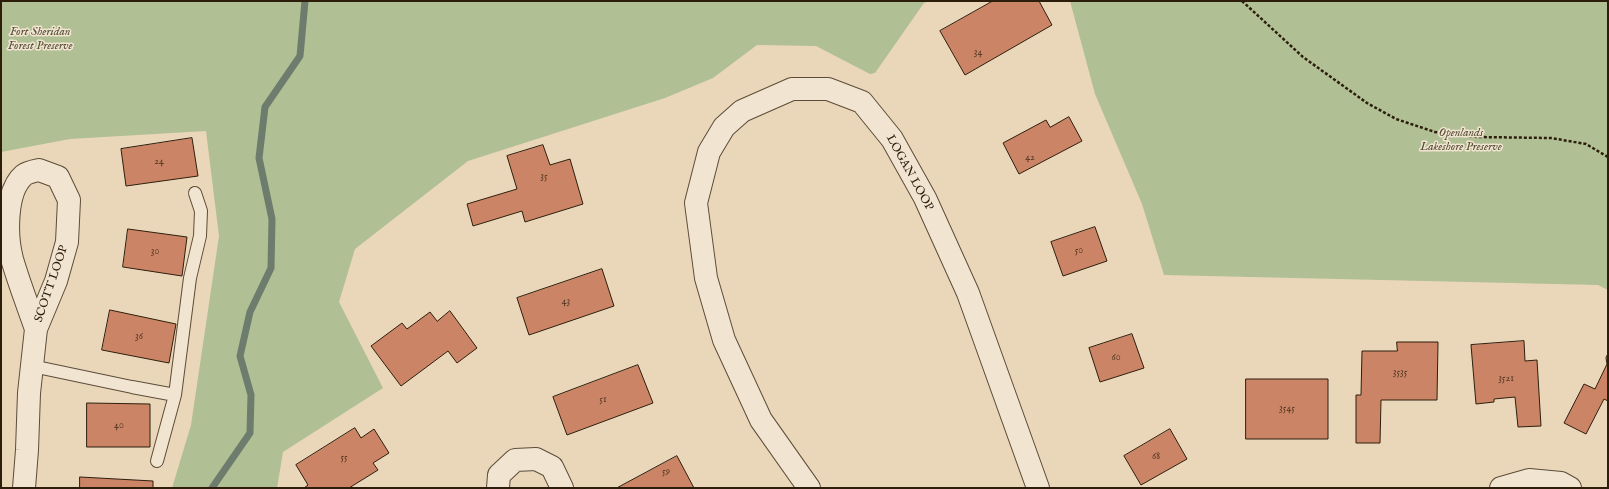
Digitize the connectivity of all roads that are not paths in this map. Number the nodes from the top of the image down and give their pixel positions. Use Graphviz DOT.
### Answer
graph roads {
  1 [pos="195,192"];
  2 [pos="36,329"];
  3 [pos="32,366"];
  4 [pos="175,395"];
  5 [pos="157,461"];
  6 [pos="24,488"];
  7 [pos="498,488"];
  8 [pos="562,488"];
  9 [pos="809,488"];
  10 [pos="1038,488"];
  11 [pos="1501,488"];
  12 [pos="1570,488"];
  1 -- 4 [label="lane"];
  2 -- 2 [label="street, SCOTT LOOP"];
  2 -- 3 [label="street, SCOTT LOOP"];
  3 -- 4 [label="lane"];
  3 -- 6 [label="street, SCOTT LOOP"];
  4 -- 5 [label="lane"];
  7 -- 8 [label="street"];
  9 -- 10 [label="street, LOGAN LOOP"];
  11 -- 12 [label="street"];
}
